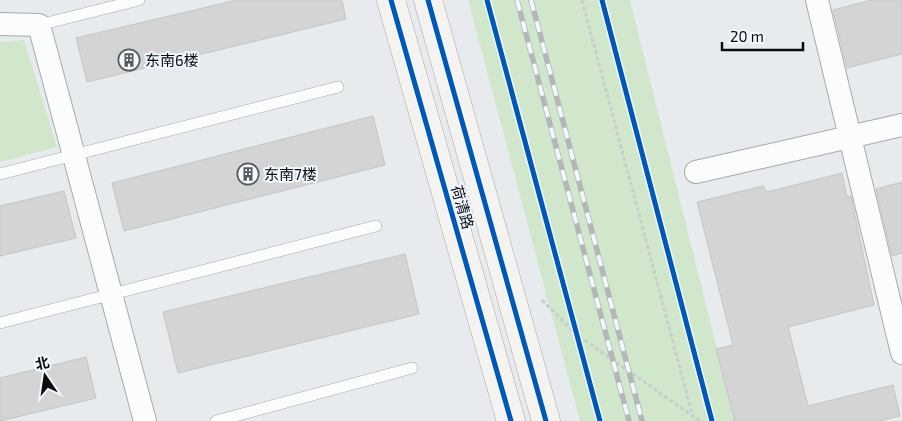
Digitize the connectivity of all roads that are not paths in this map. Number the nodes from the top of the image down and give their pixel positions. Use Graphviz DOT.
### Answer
graph roads {
  1 [pos="139,0"];
  2 [pos="390,0"];
  3 [pos="428,0"];
  4 [pos="820,1"];
  5 [pos="0,24"];
  6 [pos="39,24"];
  7 [pos="338,87"];
  8 [pos="902,125"];
  9 [pos="851,137"];
  10 [pos="74,156"];
  11 [pos="696,172"];
  12 [pos="0,174"];
  13 [pos="376,226"];
  14 [pos="111,295"];
  15 [pos="898,313"];
  16 [pos="0,323"];
  17 [pos="902,353"];
  18 [pos="412,368"];
  19 [pos="145,421"];
  20 [pos="216,421"];
  21 [pos="511,421"];
  22 [pos="546,421"];
  1 -- 6 [label="lane"];
  2 -- 21 [label="main road, 荷清路"];
  3 -- 22 [label="main road, 荷清路"];
  4 -- 9 [label="street"];
  5 -- 6 [label="street"];
  6 -- 10 [label="street"];
  7 -- 10 [label="lane"];
  8 -- 9 [label="street"];
  9 -- 11 [label="street"];
  9 -- 15 [label="street"];
  10 -- 12 [label="lane"];
  10 -- 14 [label="street"];
  13 -- 14 [label="lane"];
  14 -- 16 [label="lane"];
  14 -- 19 [label="street"];
  15 -- 17 [label="street"];
  18 -- 20 [label="lane"];
}
